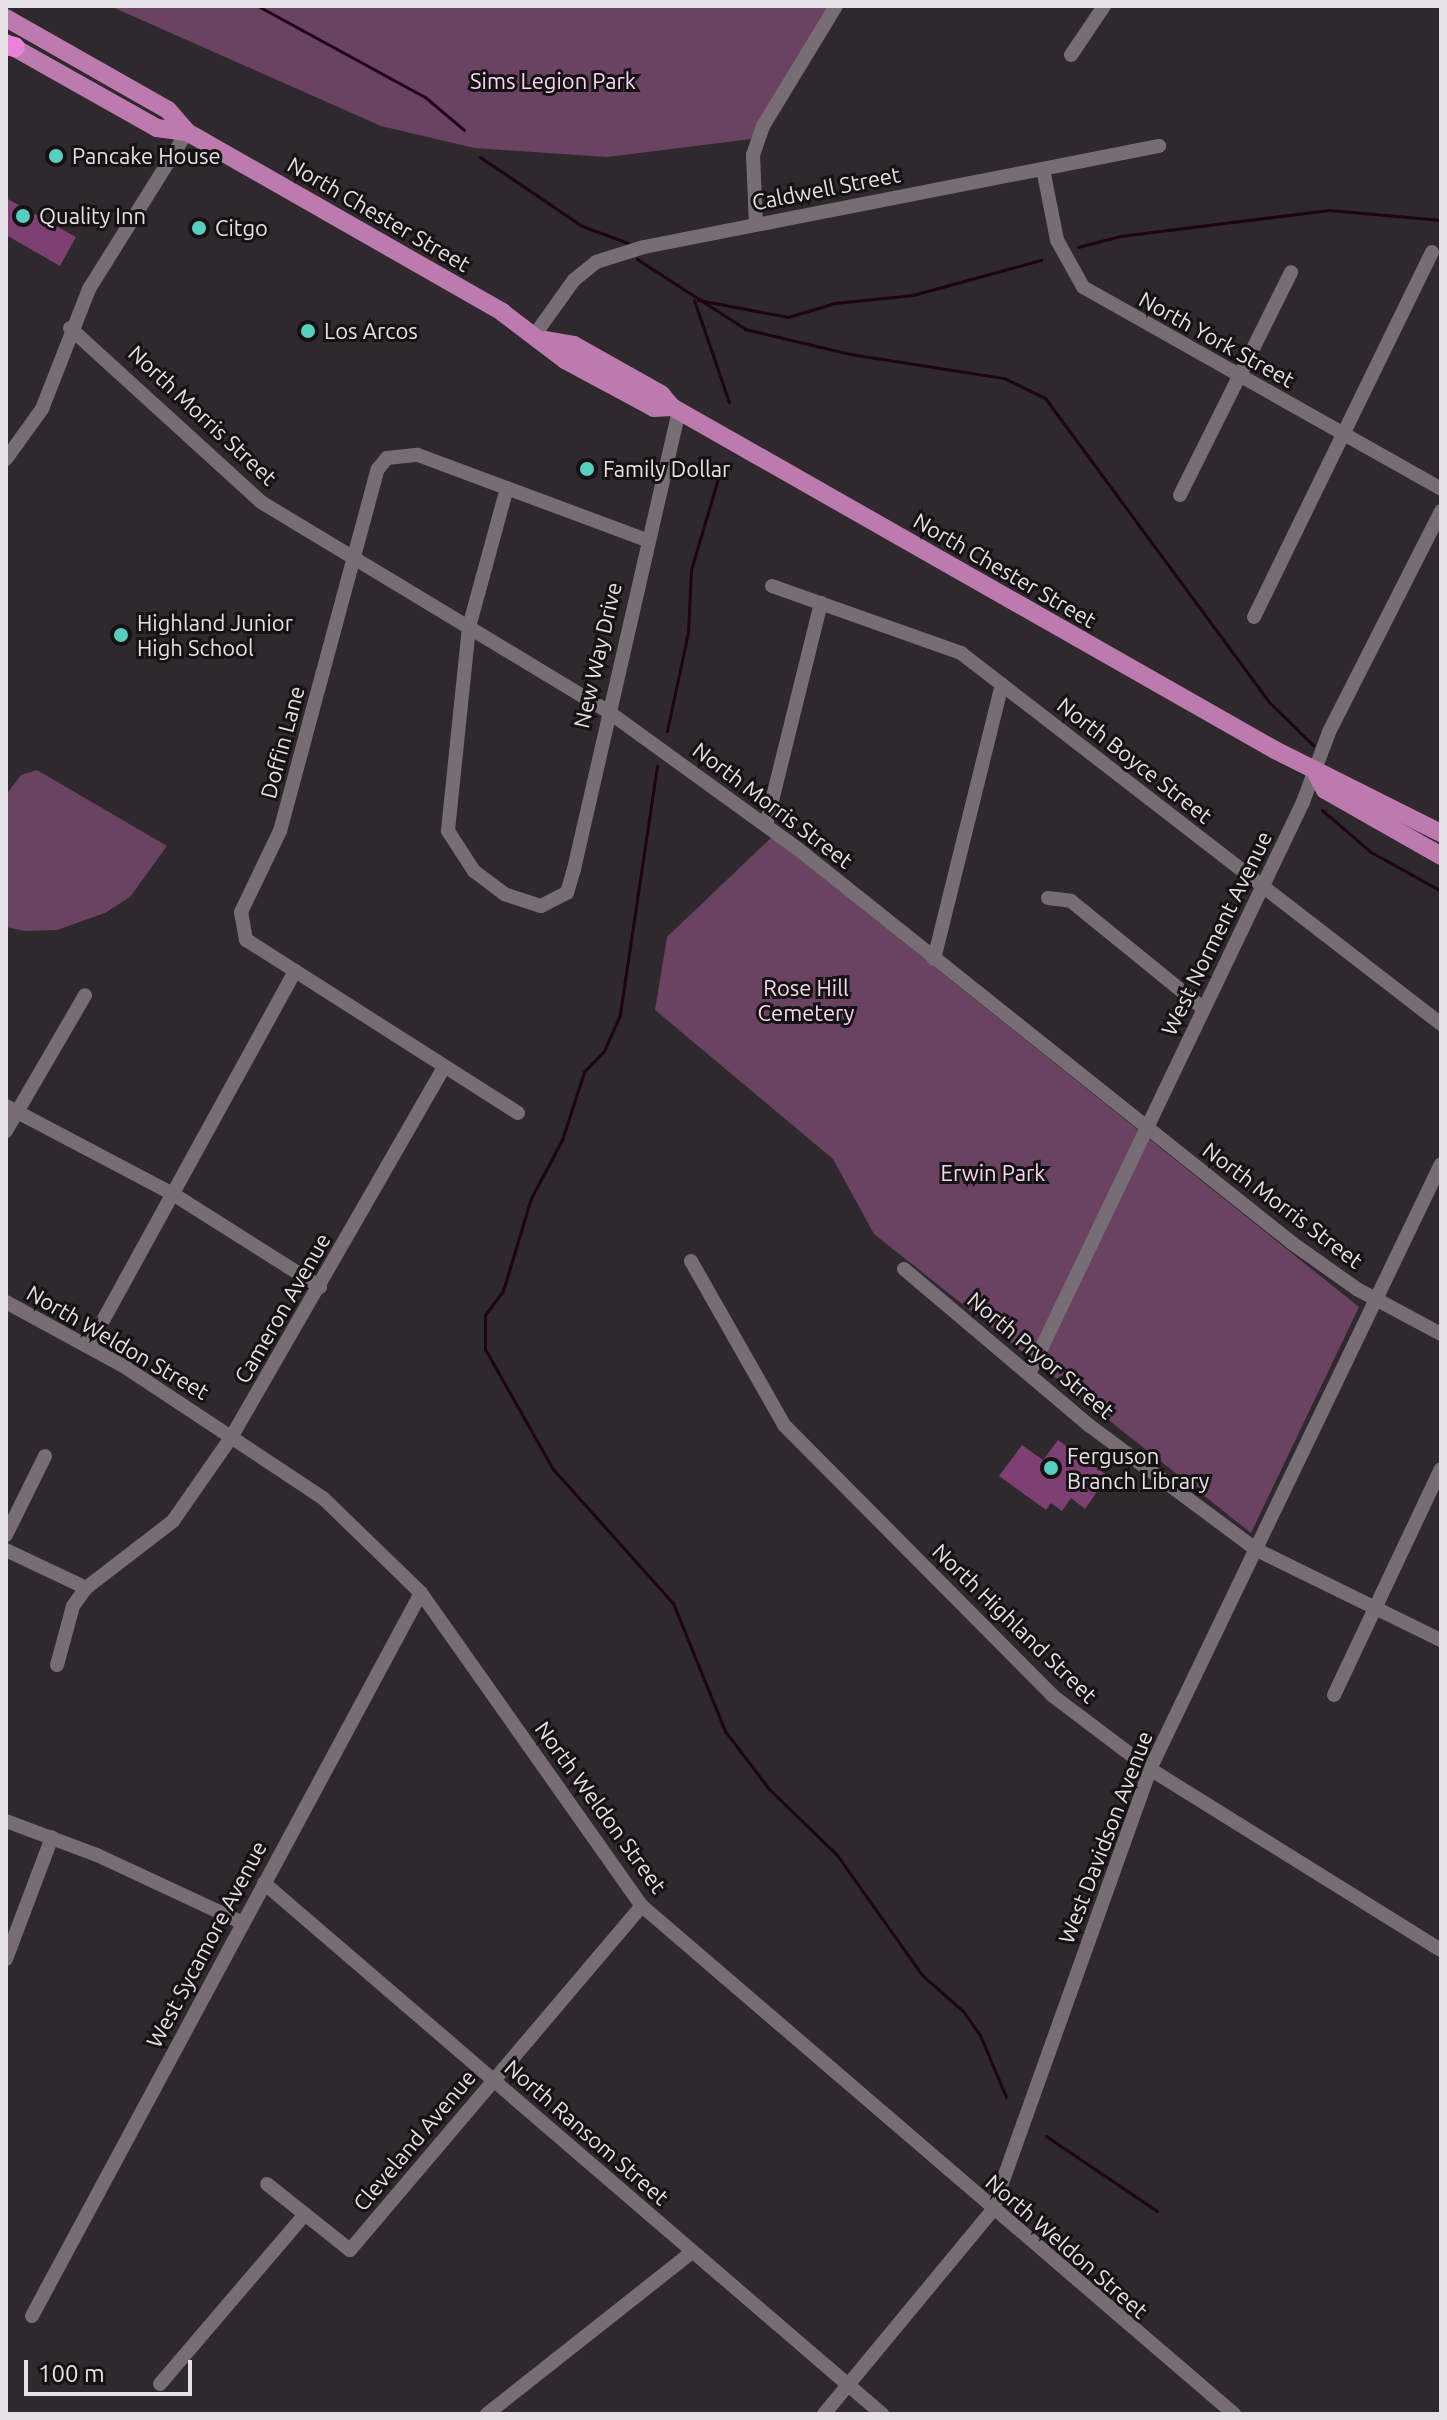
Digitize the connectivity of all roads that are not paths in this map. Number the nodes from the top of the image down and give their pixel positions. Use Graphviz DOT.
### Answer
graph roads {
  1 [pos="836,6"];
  2 [pos="1104,6"];
  3 [pos="6,18"];
  4 [pos="9,45"];
  5 [pos="1071,55"];
  6 [pos="187,132"];
  7 [pos="1159,146"];
  8 [pos="1043,169"];
  9 [pos="756,224"];
  10 [pos="1432,252"];
  11 [pos="1291,272"];
  12 [pos="70,328"];
  13 [pos="541,336"];
  14 [pos="1239,377"];
  15 [pos="676,409"];
  16 [pos="1343,435"];
  17 [pos="6,459"];
  18 [pos="507,488"];
  19 [pos="1441,489"];
  20 [pos="1180,495"];
  21 [pos="1441,511"];
  22 [pos="646,540"];
  23 [pos="353,560"];
  24 [pos="772,586"];
  25 [pos="821,603"];
  26 [pos="1254,617"];
  27 [pos="469,627"];
  28 [pos="1002,684"];
  29 [pos="606,710"];
  30 [pos="1316,773"];
  31 [pos="766,825"];
  32 [pos="1441,833"];
  33 [pos="1441,856"];
  34 [pos="1261,888"];
  35 [pos="1048,898"];
  36 [pos="934,959"];
  37 [pos="295,971"];
  38 [pos="85,995"];
  39 [pos="1204,1009"];
  40 [pos="1441,1024"];
  41 [pos="444,1068"];
  42 [pos="12,1109"];
  43 [pos="518,1113"];
  44 [pos="1147,1128"];
  45 [pos="6,1131"];
  46 [pos="1441,1164"];
  47 [pos="173,1194"];
  48 [pos="691,1261"];
  49 [pos="904,1269"];
  50 [pos="320,1287"];
  51 [pos="1376,1300"];
  52 [pos="6,1302"];
  53 [pos="1441,1334"];
  54 [pos="89,1346"];
  55 [pos="1029,1374"];
  56 [pos="232,1436"];
  57 [pos="45,1456"];
  58 [pos="1441,1469"];
  59 [pos="6,1535"];
  60 [pos="6,1550"];
  61 [pos="1257,1550"];
  62 [pos="86,1588"];
  63 [pos="421,1593"];
  64 [pos="1376,1607"];
  65 [pos="1441,1640"];
  66 [pos="57,1665"];
  67 [pos="1334,1695"];
  68 [pos="1150,1769"];
  69 [pos="6,1821"];
  70 [pos="52,1837"];
  71 [pos="264,1883"];
  72 [pos="642,1906"];
  73 [pos="241,1922"];
  74 [pos="1441,1950"];
  75 [pos="6,1959"];
  76 [pos="493,2079"];
  77 [pos="267,2184"];
  78 [pos="992,2211"];
  79 [pos="305,2214"];
  80 [pos="691,2253"];
  81 [pos="32,2316"];
  82 [pos="160,2384"];
  83 [pos="849,2386"];
  84 [pos="487,2414"];
  85 [pos="824,2414"];
  86 [pos="882,2414"];
  87 [pos="1234,2414"];
  1 -- 9 [label="street"];
  2 -- 5 [label="street"];
  3 -- 6 [label="main road, North Chester Street"];
  4 -- 6 [label="main road, North Chester Street"];
  6 -- 12 [label="street"];
  6 -- 13 [label="main road, North Chester Street"];
  7 -- 8 [label="street, Caldwell Street"];
  8 -- 9 [label="street, Caldwell Street"];
  8 -- 14 [label="street, North York Street"];
  9 -- 13 [label="street, Caldwell Street"];
  10 -- 16 [label="street"];
  11 -- 14 [label="street"];
  12 -- 17 [label="street"];
  12 -- 23 [label="street, North Morris Street"];
  13 -- 15 [label="main road, North Chester Street"];
  14 -- 16 [label="street, North York Street"];
  14 -- 20 [label="street"];
  15 -- 22 [label="street, New Way Drive"];
  15 -- 30 [label="main road, North Chester Street"];
  16 -- 19 [label="street, North York Street"];
  16 -- 26 [label="street"];
  18 -- 22 [label="street"];
  18 -- 23 [label="street, Doffin Lane"];
  18 -- 27 [label="street"];
  21 -- 30 [label="street, West Norment Avenue"];
  22 -- 29 [label="street, New Way Drive"];
  23 -- 27 [label="street, North Morris Street"];
  23 -- 37 [label="street, Doffin Lane"];
  24 -- 25 [label="street, North Boyce Street"];
  25 -- 28 [label="street, North Boyce Street"];
  25 -- 31 [label="street"];
  27 -- 29 [label="street, North Morris Street"];
  27 -- 29 [label="street, New Way Drive"];
  28 -- 34 [label="street, North Boyce Street"];
  28 -- 36 [label="street"];
  29 -- 31 [label="street, North Morris Street"];
  30 -- 32 [label="main road, North Chester Street"];
  30 -- 33 [label="main road, North Chester Street"];
  30 -- 34 [label="street, West Norment Avenue"];
  31 -- 36 [label="street, North Morris Street"];
  34 -- 39 [label="street, West Norment Avenue"];
  34 -- 40 [label="street, North Boyce Street"];
  35 -- 39 [label="street"];
  36 -- 44 [label="street, North Morris Street"];
  37 -- 41 [label="street"];
  37 -- 47 [label="street"];
  38 -- 42 [label="street"];
  39 -- 44 [label="street, West Norment Avenue"];
  41 -- 43 [label="street"];
  41 -- 50 [label="street, Cameron Avenue"];
  42 -- 45 [label="street"];
  42 -- 47 [label="street"];
  44 -- 51 [label="street, North Morris Street"];
  44 -- 55 [label="street, West Norment Avenue"];
  46 -- 51 [label="street, West Davidson Avenue"];
  47 -- 50 [label="street"];
  47 -- 54 [label="street"];
  48 -- 68 [label="street, North Highland Street"];
  49 -- 55 [label="street, North Pryor Street"];
  50 -- 56 [label="street, Cameron Avenue"];
  51 -- 53 [label="street, North Morris Street"];
  51 -- 61 [label="street, West Davidson Avenue"];
  52 -- 54 [label="street, North Weldon Street"];
  54 -- 56 [label="street, North Weldon Street"];
  55 -- 61 [label="street, North Pryor Street"];
  56 -- 62 [label="street, Cameron Avenue"];
  56 -- 63 [label="street, North Weldon Street"];
  57 -- 59 [label="street"];
  58 -- 64 [label="street"];
  60 -- 62 [label="street"];
  61 -- 64 [label="street, North Pryor Street"];
  61 -- 68 [label="street, West Davidson Avenue"];
  62 -- 66 [label="street, Cameron Avenue"];
  63 -- 71 [label="street, West Sycamore Avenue"];
  63 -- 72 [label="street, North Weldon Street"];
  64 -- 65 [label="street, North Pryor Street"];
  64 -- 67 [label="street"];
  68 -- 74 [label="street, North Highland Street"];
  68 -- 78 [label="street, West Davidson Avenue"];
  69 -- 70 [label="street"];
  70 -- 73 [label="street"];
  70 -- 75 [label="street"];
  71 -- 73 [label="street, West Sycamore Avenue"];
  71 -- 76 [label="street, North Ransom Street"];
  72 -- 76 [label="street, Cleveland Avenue"];
  72 -- 78 [label="street, North Weldon Street"];
  73 -- 81 [label="street, West Sycamore Avenue"];
  76 -- 79 [label="street, Cleveland Avenue"];
  76 -- 80 [label="street, North Ransom Street"];
  77 -- 79 [label="street"];
  78 -- 83 [label="street, West Davidson Avenue"];
  78 -- 87 [label="street, North Weldon Street"];
  79 -- 82 [label="street"];
  80 -- 83 [label="street, North Ransom Street"];
  80 -- 84 [label="street"];
  83 -- 85 [label="street, West Davidson Avenue"];
  83 -- 86 [label="street, North Ransom Street"];
}
